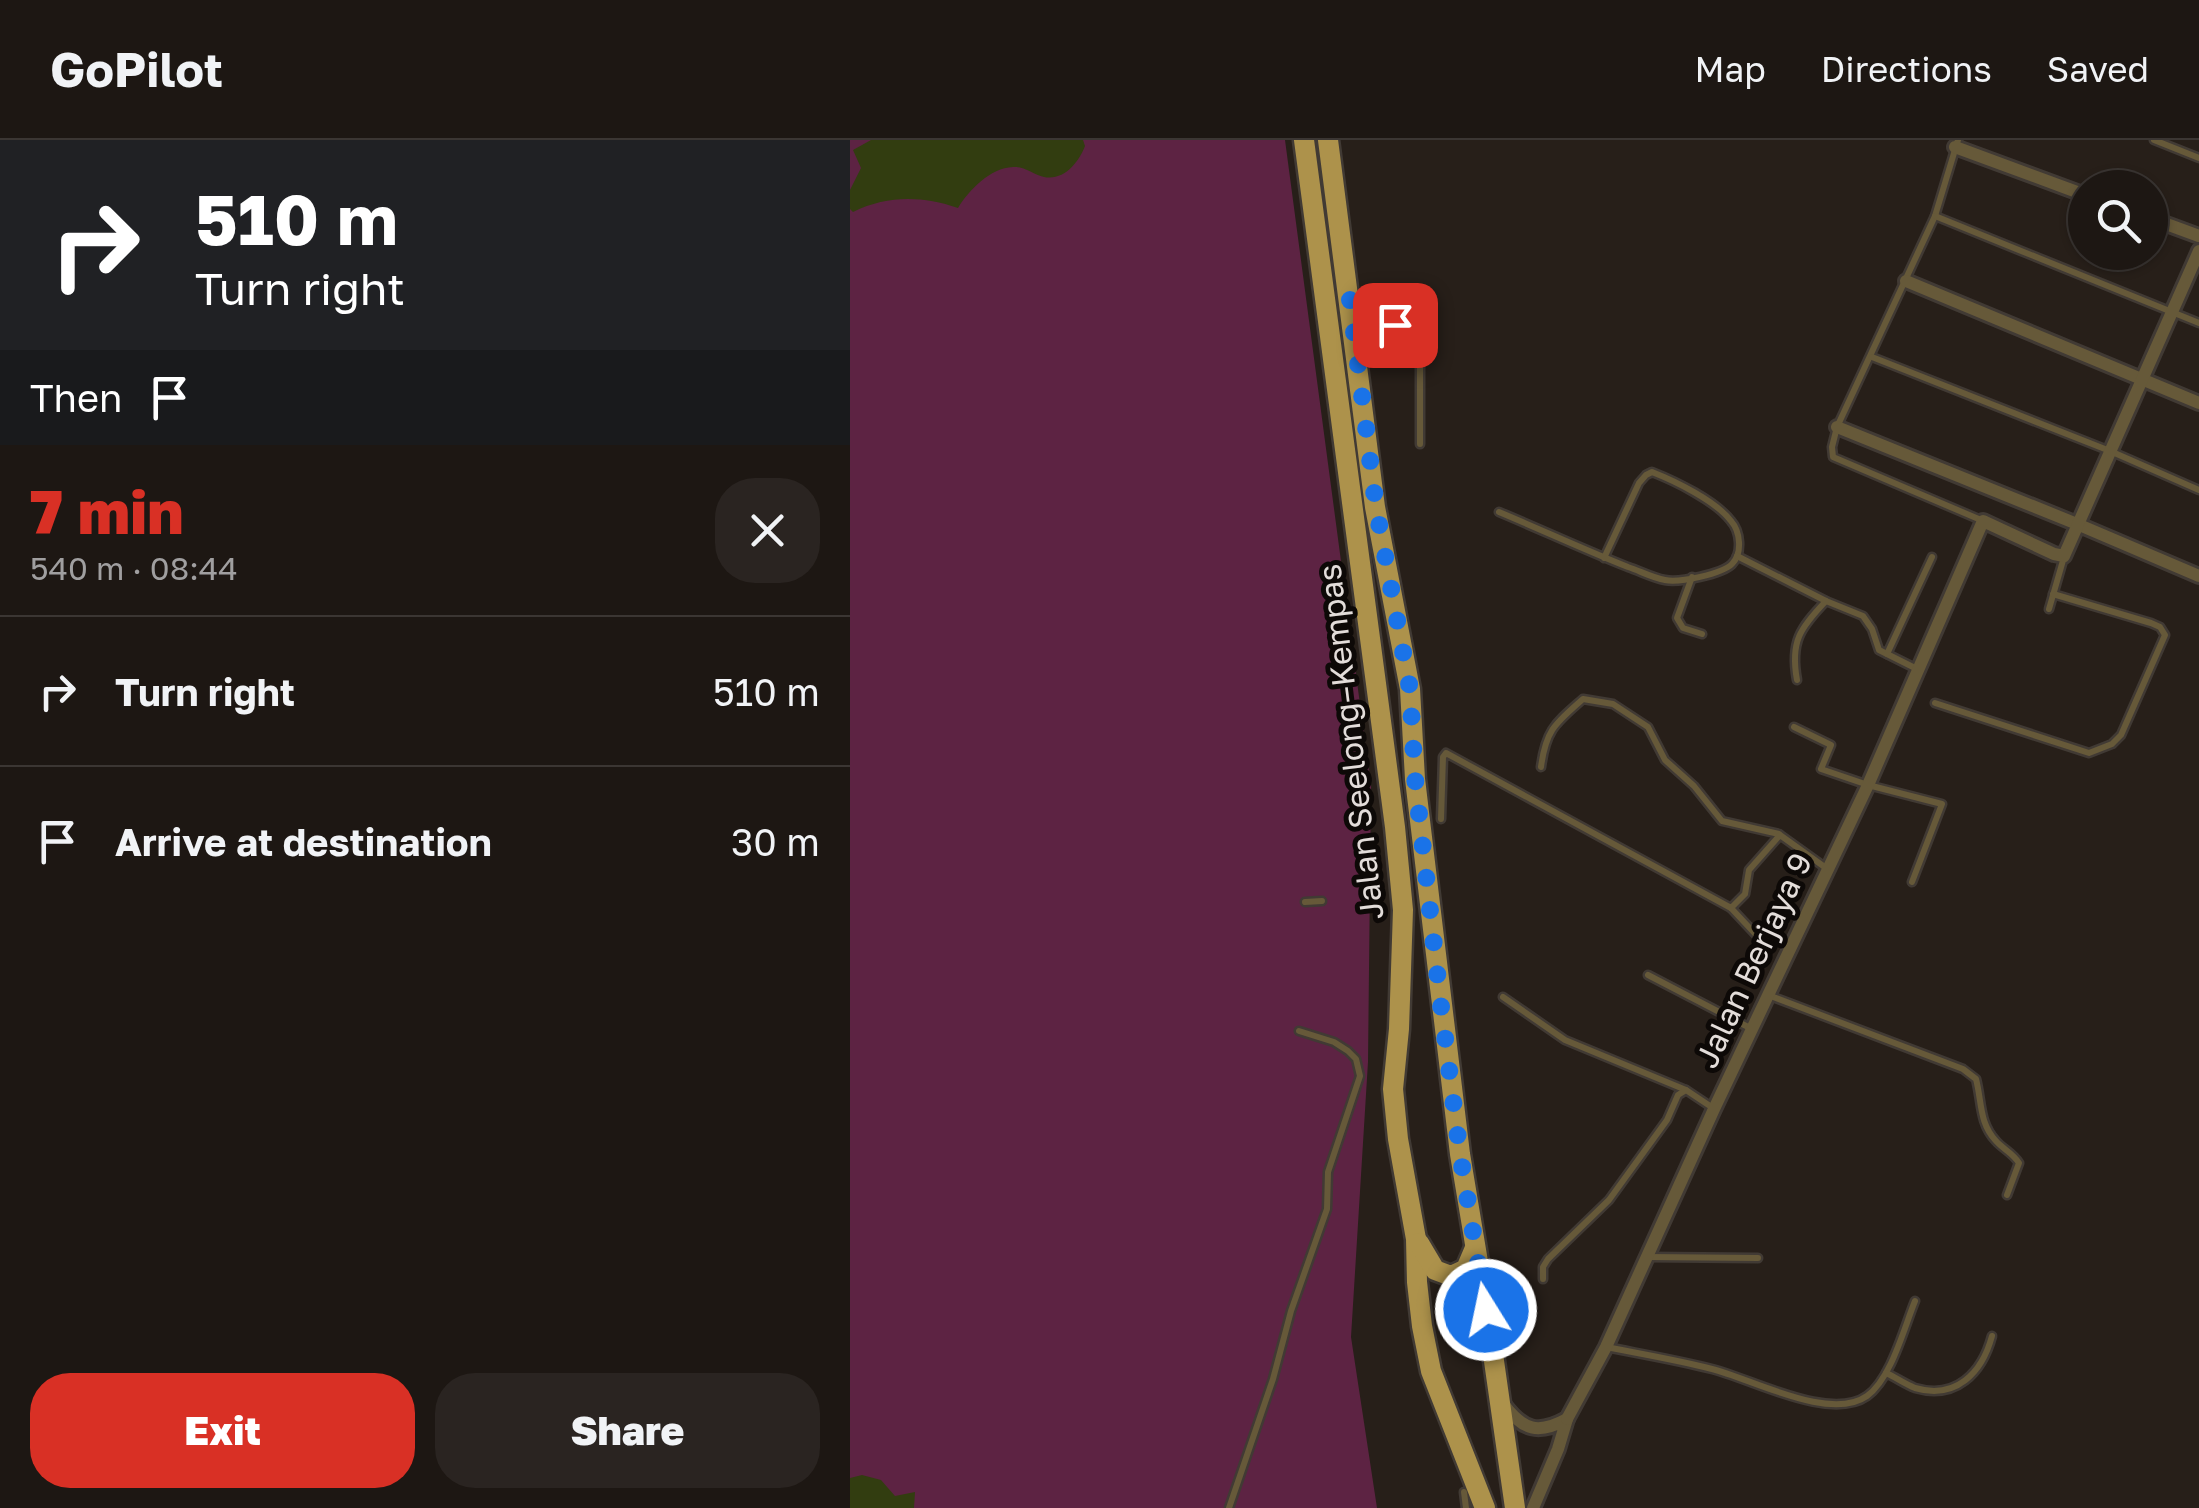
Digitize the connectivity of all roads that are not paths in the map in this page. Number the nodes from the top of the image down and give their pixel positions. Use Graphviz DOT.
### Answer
graph roads {
  1 [pos="1304,140"];
  2 [pos="1328,140"];
  3 [pos="2154,140"];
  4 [pos="1957,144"];
  5 [pos="2199,158"];
  6 [pos="2068,187"];
  7 [pos="1936,216"];
  8 [pos="2168,225"];
  9 [pos="2199,236"];
  10 [pos="2199,251"];
  11 [pos="1906,280"];
  12 [pos="1349,292"];
  13 [pos="2174,312"];
  14 [pos="2199,324"];
  15 [pos="1872,357"];
  16 [pos="2142,378"];
  17 [pos="2199,403"];
  18 [pos="1838,427"];
  19 [pos="1420,444"];
  20 [pos="2110,451"];
  21 [pos="2199,490"];
  22 [pos="1499,512"];
  23 [pos="1983,521"];
  24 [pos="2078,524"];
  25 [pos="1737,556"];
  26 [pos="2064,556"];
  27 [pos="1932,557"];
  28 [pos="1604,558"];
  29 [pos="2199,576"];
  30 [pos="1692,577"];
  31 [pos="2053,594"];
  32 [pos="1826,601"];
  33 [pos="2049,609"];
  34 [pos="1702,634"];
  35 [pos="1887,654"];
  36 [pos="1918,670"];
  37 [pos="1797,680"];
  38 [pos="1935,702"];
  39 [pos="1794,727"];
  40 [pos="1541,767"];
  41 [pos="1868,784"];
  42 [pos="1441,819"];
  43 [pos="1780,835"];
  44 [pos="1826,868"];
  45 [pos="1912,882"];
  46 [pos="1322,901"];
  47 [pos="1305,902"];
  48 [pos="1731,908"];
  49 [pos="1760,939"];
  50 [pos="1648,975"];
  51 [pos="1767,995"];
  52 [pos="1503,997"];
  53 [pos="1752,1029"];
  54 [pos="1299,1031"];
  55 [pos="1686,1090"];
  56 [pos="1714,1109"];
  57 [pos="2008,1195"];
  58 [pos="1416,1239"];
  59 [pos="1475,1248"];
  60 [pos="1646,1257"];
  61 [pos="1758,1258"];
  62 [pos="1543,1279"];
  63 [pos="1915,1301"];
  64 [pos="1992,1336"];
  65 [pos="1606,1347"];
  66 [pos="1886,1373"];
  67 [pos="1499,1398"];
  68 [pos="1567,1419"];
  69 [pos="1464,1492"];
  70 [pos="1228,1508"];
  71 [pos="1466,1508"];
  72 [pos="1485,1508"];
  73 [pos="1515,1508"];
  74 [pos="1532,1508"];
  1 -- 58 [label="main road, Jalan Seelong–Kempas"];
  2 -- 12 [label="main road, Jalan Seelong–Kempas"];
  3 -- 5 [label="lane"];
  4 -- 6 [label="street"];
  4 -- 7 [label="lane"];
  7 -- 11 [label="lane"];
  7 -- 13 [label="lane"];
  8 -- 9 [label="street"];
  10 -- 13 [label="street"];
  11 -- 15 [label="lane"];
  11 -- 16 [label="street"];
  12 -- 19 [label="lane"];
  12 -- 59 [label="main road, Jalan Seelong–Kempas"];
  13 -- 14 [label="lane"];
  13 -- 16 [label="street"];
  15 -- 18 [label="lane"];
  15 -- 20 [label="lane"];
  16 -- 17 [label="street"];
  16 -- 20 [label="street"];
  18 -- 23 [label="lane"];
  18 -- 24 [label="street"];
  20 -- 21 [label="lane"];
  20 -- 24 [label="street"];
  22 -- 28 [label="lane"];
  23 -- 26 [label="street"];
  23 -- 36 [label="street, Jalan Berjaya 9"];
  24 -- 26 [label="street"];
  24 -- 29 [label="street"];
  25 -- 28 [label="lane"];
  25 -- 30 [label="lane"];
  25 -- 32 [label="lane"];
  26 -- 31 [label="lane"];
  27 -- 35 [label="lane"];
  28 -- 30 [label="lane"];
  30 -- 34 [label="lane"];
  31 -- 33 [label="lane"];
  31 -- 38 [label="lane"];
  32 -- 35 [label="lane"];
  32 -- 37 [label="lane"];
  35 -- 36 [label="lane"];
  36 -- 41 [label="street, Jalan Berjaya 9"];
  39 -- 41 [label="lane"];
  40 -- 43 [label="lane"];
  41 -- 44 [label="street, Jalan Berjaya 9"];
  41 -- 45 [label="lane"];
  42 -- 48 [label="lane"];
  43 -- 44 [label="lane"];
  43 -- 48 [label="lane"];
  44 -- 51 [label="street, Jalan Berjaya 9"];
  46 -- 47 [label="lane"];
  48 -- 49 [label="lane"];
  50 -- 53 [label="lane"];
  51 -- 53 [label="street, Jalan Berjaya 9"];
  51 -- 57 [label="lane"];
  52 -- 55 [label="lane"];
  53 -- 56 [label="street, Jalan Berjaya 9"];
  54 -- 70 [label="lane"];
  55 -- 56 [label="lane"];
  55 -- 62 [label="lane"];
  56 -- 60 [label="street, Jalan Berjaya 9"];
  58 -- 59 [label="main road"];
  58 -- 72 [label="main road, Jalan Seelong–Kempas"];
  59 -- 67 [label="main road, Jalan Seelong–Kempas"];
  60 -- 61 [label="lane"];
  60 -- 65 [label="street, Jalan Berjaya 9"];
  63 -- 66 [label="lane"];
  64 -- 66 [label="lane"];
  65 -- 66 [label="lane"];
  65 -- 68 [label="street, Jalan Berjaya 9"];
  67 -- 68 [label="street"];
  67 -- 73 [label="main road, Jalan Seelong–Kempas"];
  68 -- 74 [label="street, Jalan Berjaya 9"];
  69 -- 71 [label="lane"];
}
